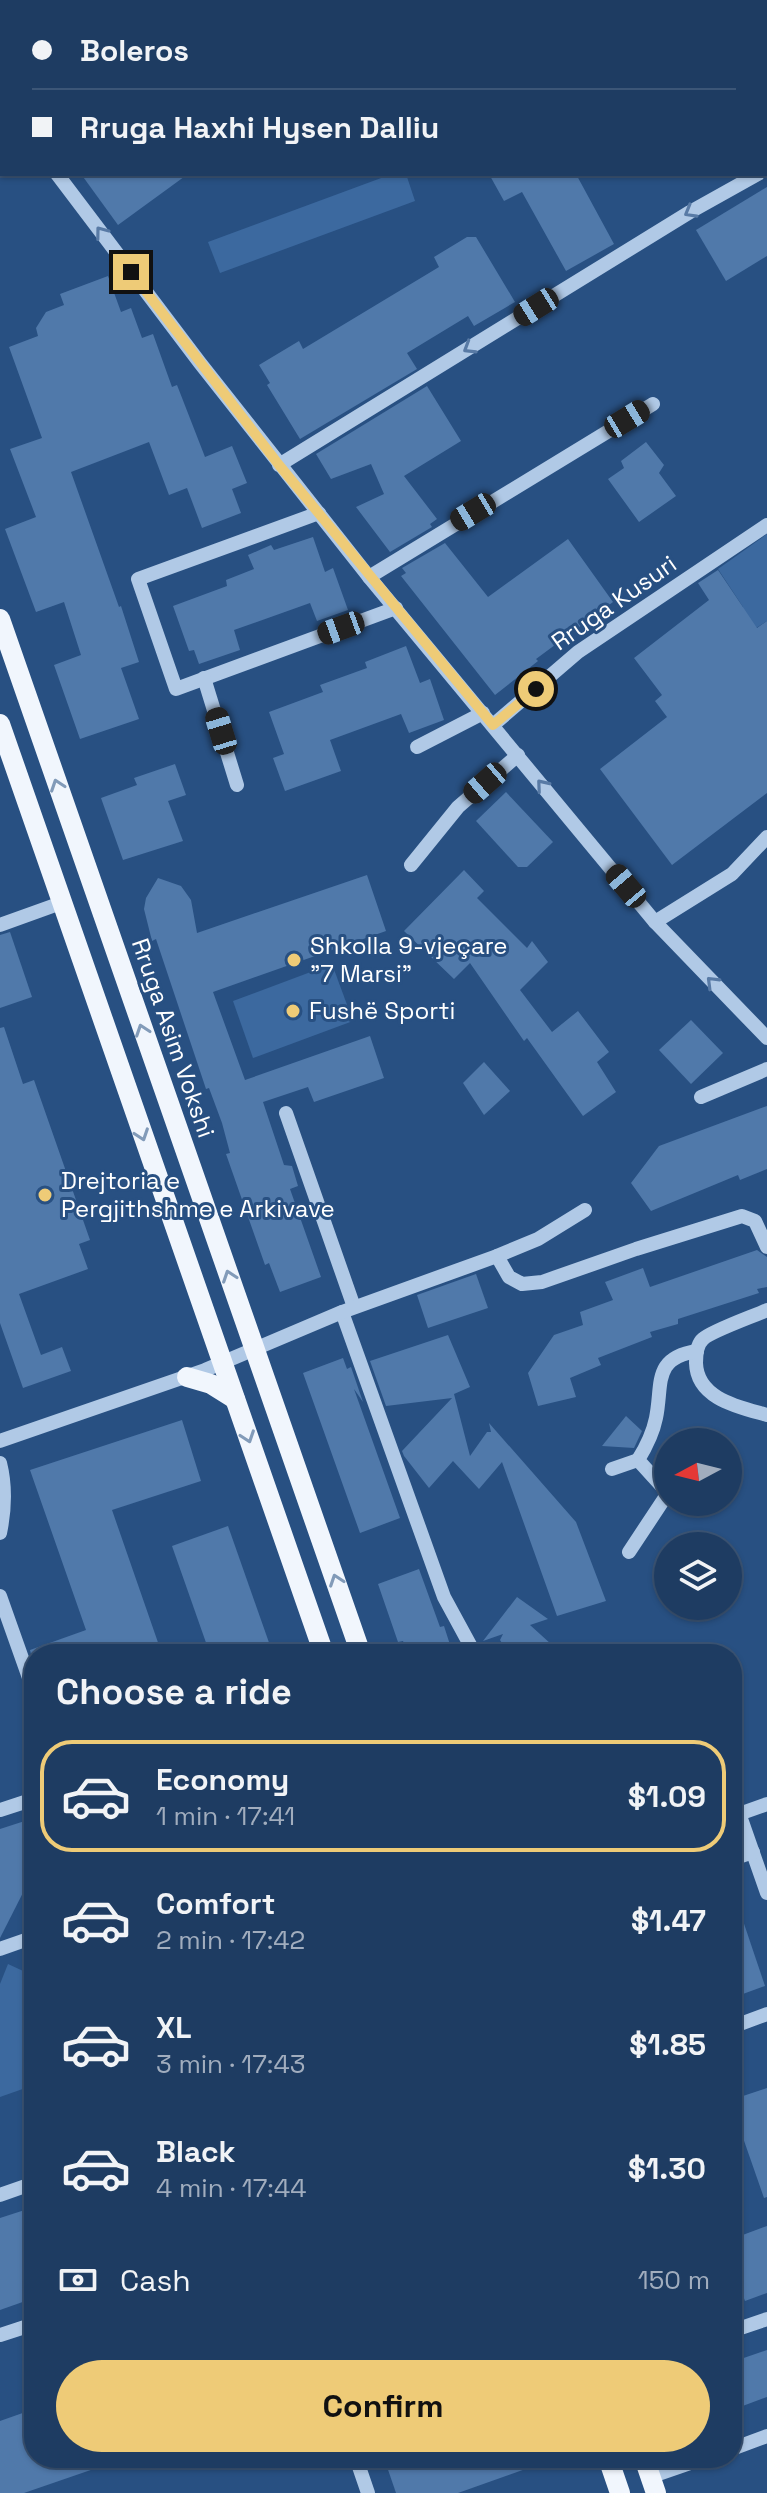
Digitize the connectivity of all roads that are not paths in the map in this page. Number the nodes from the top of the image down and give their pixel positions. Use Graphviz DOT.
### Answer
graph roads {
  1 [pos="63,176"];
  2 [pos="754,176"];
  3 [pos="653,404"];
  4 [pos="279,465"];
  5 [pos="319,513"];
  6 [pos="767,525"];
  7 [pos="369,577"];
  8 [pos="396,608"];
  9 [pos="0,619"];
  10 [pos="204,678"];
  11 [pos="488,719"];
  12 [pos="0,724"];
  13 [pos="417,747"];
  14 [pos="518,755"];
  15 [pos="237,785"];
  16 [pos="767,837"];
  17 [pos="411,865"];
  18 [pos="61,903"];
  19 [pos="655,922"];
  20 [pos="0,925"];
  21 [pos="767,1038"];
  22 [pos="767,1069"];
  23 [pos="701,1097"];
  24 [pos="286,1113"];
  25 [pos="585,1210"];
  26 [pos="767,1247"];
  27 [pos="497,1256"];
  28 [pos="348,1310"];
  29 [pos="767,1310"];
  30 [pos="255,1349"];
  31 [pos="697,1351"];
  32 [pos="222,1363"];
  33 [pos="187,1377"];
  34 [pos="235,1399"];
  35 [pos="767,1415"];
  36 [pos="0,1441"];
  37 [pos="638,1460"];
  38 [pos="0,1463"];
  39 [pos="612,1469"];
  40 [pos="654,1478"];
  41 [pos="654,1514"];
  42 [pos="0,1533"];
  43 [pos="629,1552"];
  44 [pos="0,1596"];
  45 [pos="321,1644"];
  46 [pos="358,1644"];
  47 [pos="470,1644"];
  48 [pos="24,1664"];
  49 [pos="24,1802"];
  50 [pos="767,1804"];
  51 [pos="0,1810"];
  52 [pos="742,1813"];
  53 [pos="742,1822"];
  54 [pos="753,1852"];
  55 [pos="742,1856"];
  56 [pos="767,1893"];
  57 [pos="24,1941"];
  58 [pos="0,1949"];
  59 [pos="767,2014"];
  60 [pos="742,2023"];
  61 [pos="24,2187"];
  62 [pos="0,2195"];
  63 [pos="767,2319"];
  64 [pos="24,2327"];
  65 [pos="742,2328"];
  66 [pos="0,2335"];
  67 [pos="767,2436"];
  68 [pos="742,2445"];
  69 [pos="359,2468"];
  70 [pos="611,2468"];
  71 [pos="674,2468"];
  72 [pos="650,2476"];
  73 [pos="368,2493"];
  74 [pos="620,2493"];
  4 -- 1 [label="street, one-way"];
  2 -- 4 [label="street, one-way"];
  3 -- 7 [label="street"];
  4 -- 5 [label="street"];
  5 -- 7 [label="street"];
  5 -- 10 [label="street"];
  6 -- 11 [label="street, Rruga Kusuri"];
  7 -- 8 [label="street"];
  8 -- 10 [label="street"];
  8 -- 11 [label="street"];
  30 -- 9 [label="main road, Rruga Asim Vokshi, one-way"];
  10 -- 15 [label="street"];
  11 -- 13 [label="street, Rruga Kusuri"];
  11 -- 14 [label="street"];
  12 -- 18 [label="main road"];
  14 -- 17 [label="street"];
  19 -- 14 [label="street, one-way"];
  16 -- 19 [label="street"];
  18 -- 20 [label="street"];
  18 -- 32 [label="main road, one-way"];
  21 -- 19 [label="street, one-way"];
  22 -- 23 [label="street"];
  24 -- 28 [label="street"];
  25 -- 27 [label="street"];
  26 -- 27 [label="street"];
  27 -- 28 [label="street"];
  28 -- 30 [label="street"];
  28 -- 47 [label="street"];
  29 -- 31 [label="street"];
  30 -- 32 [label="street"];
  46 -- 30 [label="main road, Rruga Asim Vokshi, one-way"];
  31 -- 35 [label="street"];
  31 -- 37 [label="street"];
  32 -- 33 [label="street"];
  32 -- 34 [label="main road"];
  33 -- 34 [label="main road"];
  33 -- 36 [label="street"];
  34 -- 45 [label="main road, one-way"];
  37 -- 39 [label="street"];
  37 -- 40 [label="street"];
  38 -- 42 [label="street"];
  41 -- 43 [label="street"];
  44 -- 48 [label="street"];
  49 -- 51 [label="street"];
  50 -- 52 [label="street"];
  53 -- 54 [label="street"];
  54 -- 55 [label="street"];
  54 -- 56 [label="street"];
  57 -- 58 [label="street"];
  59 -- 60 [label="street"];
  61 -- 62 [label="street"];
  63 -- 65 [label="street"];
  64 -- 66 [label="street"];
  67 -- 68 [label="street"];
  69 -- 73 [label="street"];
  70 -- 74 [label="main road"];
  71 -- 72 [label="street"];
}
